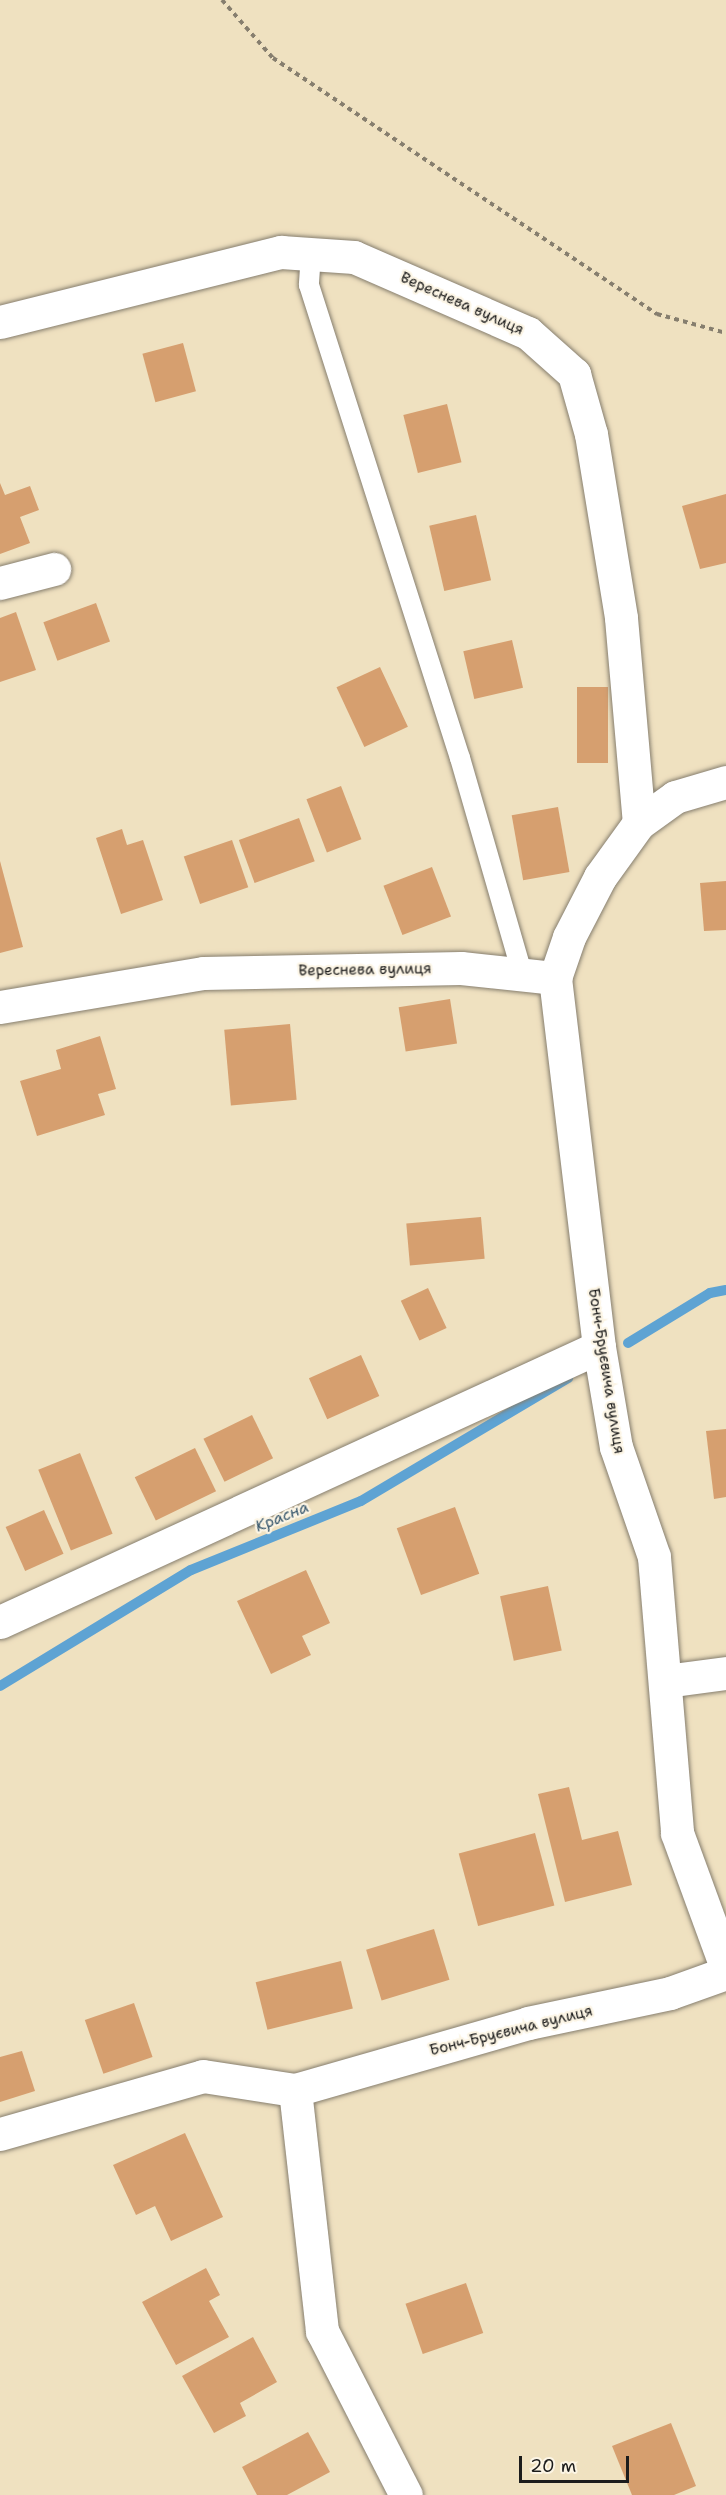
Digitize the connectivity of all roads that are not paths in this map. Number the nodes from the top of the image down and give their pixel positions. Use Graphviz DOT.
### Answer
graph roads {
  1 [pos="311,254"];
  2 [pos="0,322"];
  3 [pos="54,569"];
  4 [pos="0,583"];
  5 [pos="726,782"];
  6 [pos="639,823"];
  7 [pos="522,973"];
  8 [pos="555,978"];
  9 [pos="0,1007"];
  10 [pos="599,1347"];
  11 [pos="0,1622"];
  12 [pos="726,1673"];
  13 [pos="666,1681"];
  14 [pos="726,1967"];
  15 [pos="726,1973"];
  16 [pos="295,2090"];
  17 [pos="0,2134"];
  18 [pos="406,2495"];
  1 -- 2 [label="street, Вереснева вулиця"];
  1 -- 6 [label="street, Вереснева вулиця"];
  1 -- 7 [label="lane"];
  3 -- 4 [label="street"];
  5 -- 6 [label="street"];
  6 -- 8 [label="street"];
  7 -- 8 [label="street, Вереснева вулиця"];
  7 -- 9 [label="street, Вереснева вулиця"];
  8 -- 10 [label="street, Бонч-Бруєвича вулиця"];
  10 -- 11 [label="street"];
  10 -- 13 [label="street, Бонч-Бруєвича вулиця"];
  12 -- 13 [label="street"];
  13 -- 14 [label="street, Бонч-Бруєвича вулиця"];
  15 -- 16 [label="street, Бонч-Бруєвича вулиця"];
  16 -- 17 [label="street, Бонч-Бруєвича вулиця"];
  16 -- 18 [label="street"];
}
